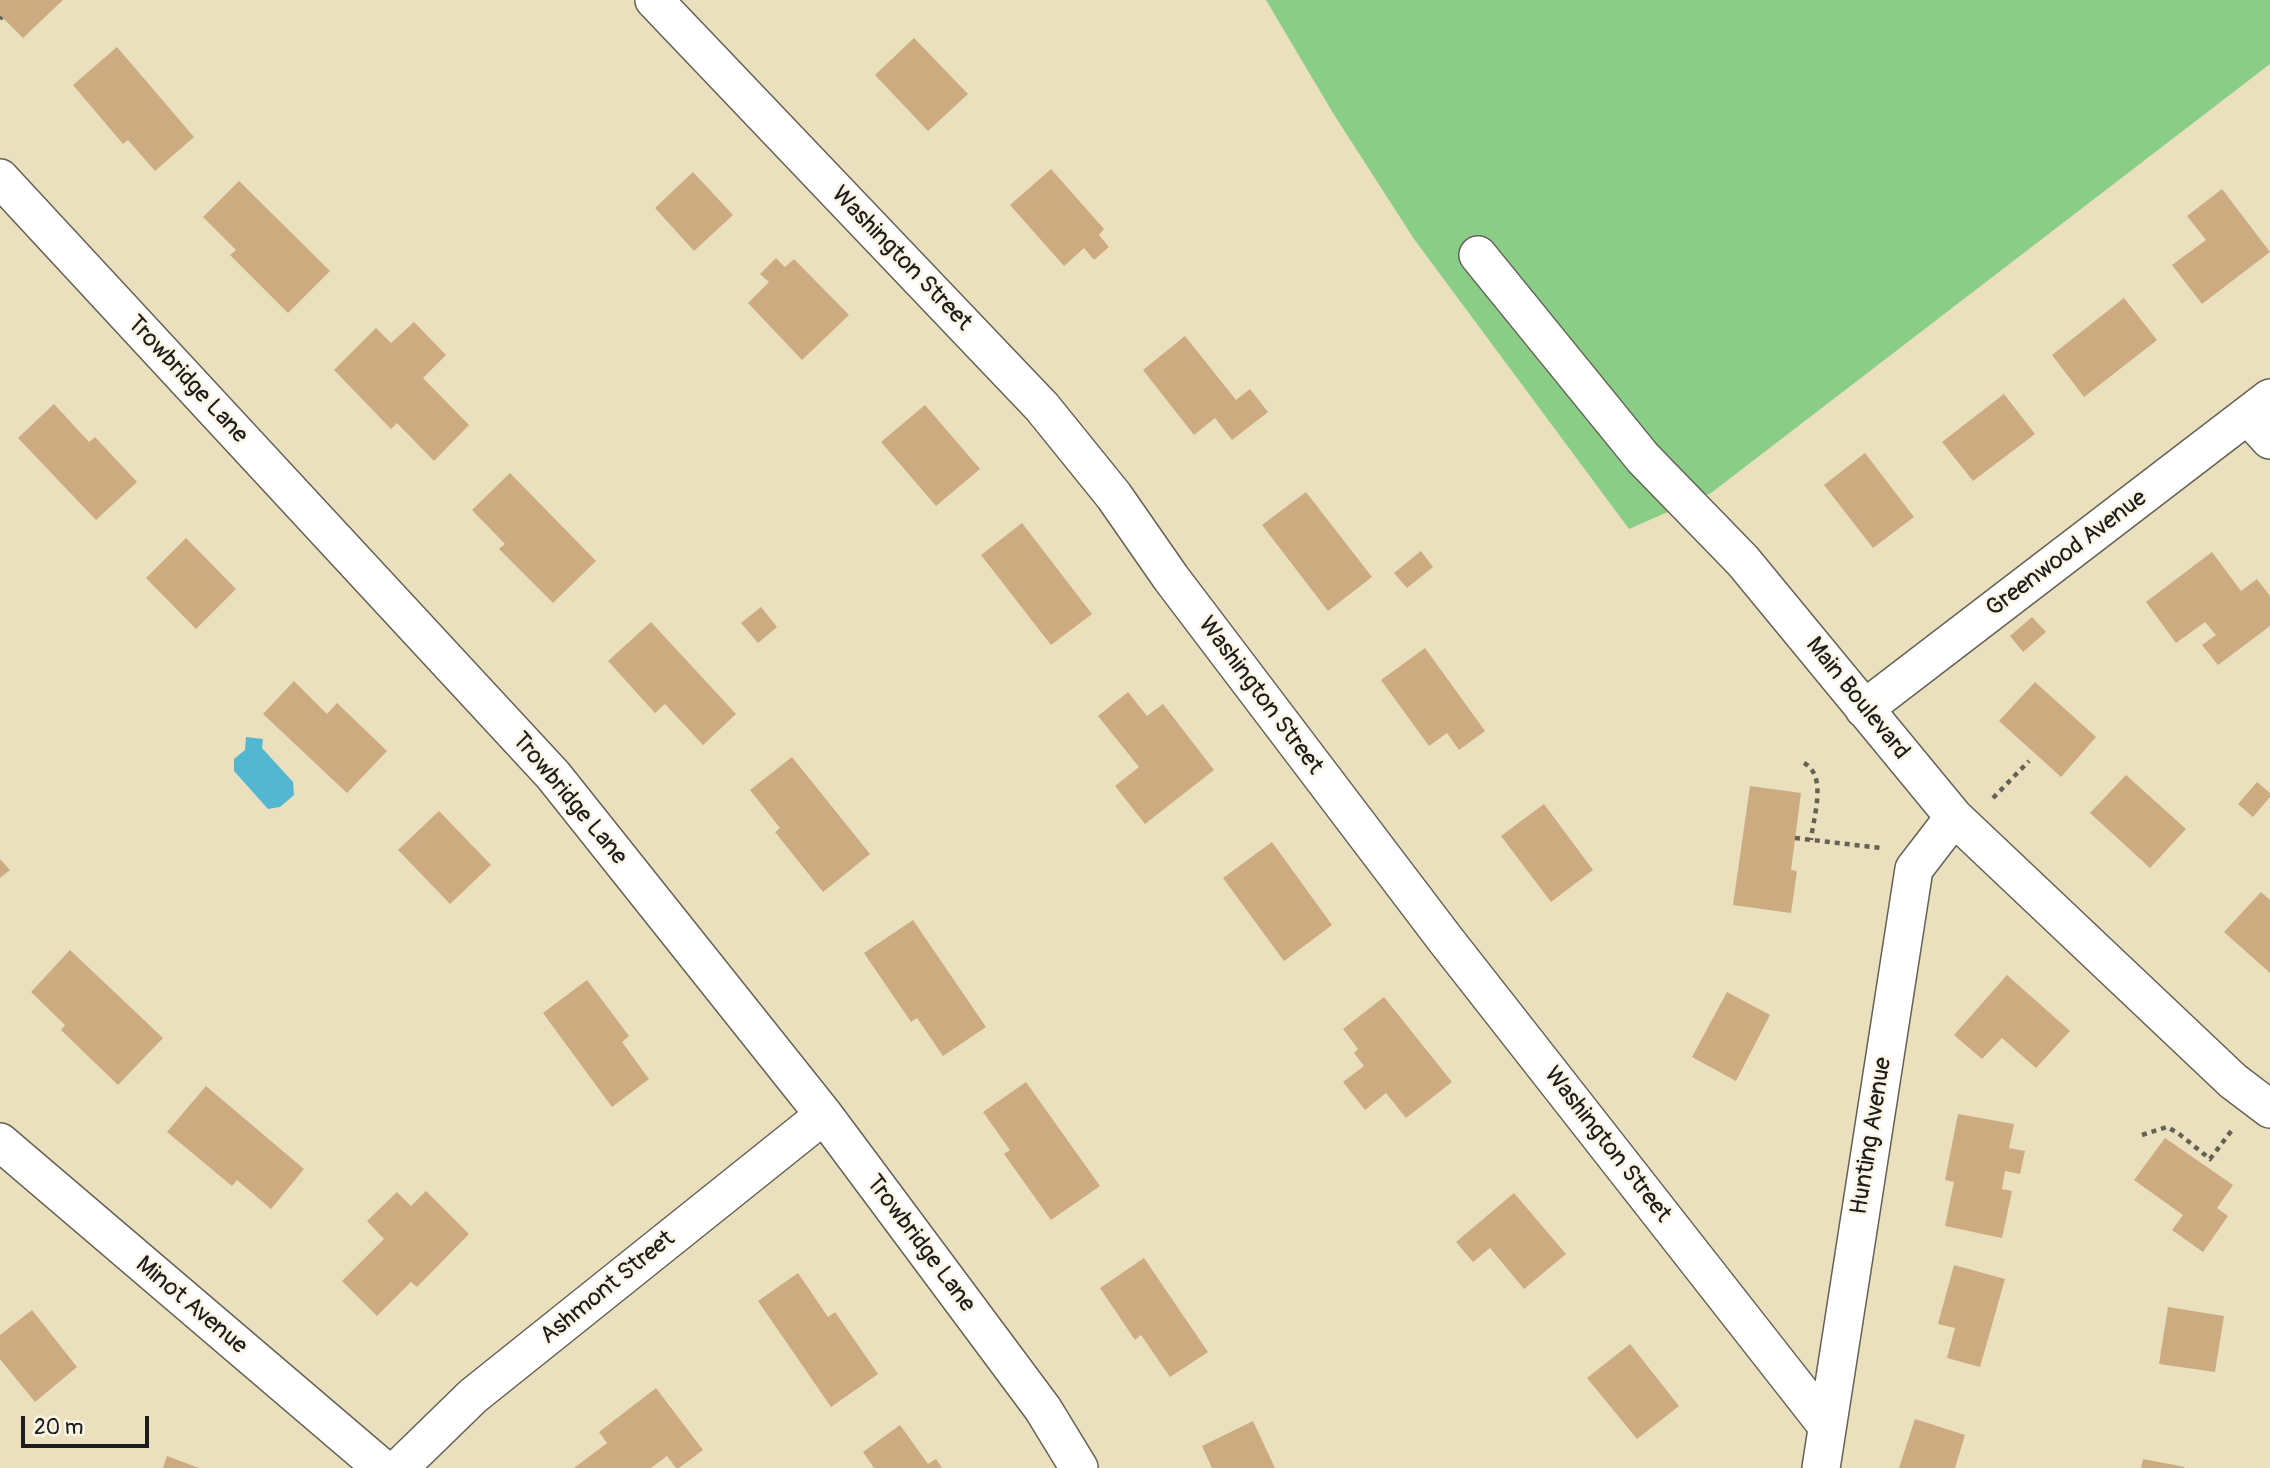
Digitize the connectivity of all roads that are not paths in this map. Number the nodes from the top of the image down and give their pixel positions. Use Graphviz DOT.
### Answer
graph roads {
  1 [pos="654,0"];
  2 [pos="0,178"];
  3 [pos="1478,255"];
  4 [pos="2262,418"];
  5 [pos="1864,709"];
  6 [pos="1959,822"];
  7 [pos="2270,1109"];
  8 [pos="824,1115"];
  9 [pos="0,1142"];
  10 [pos="1827,1426"];
  11 [pos="382,1468"];
  12 [pos="399,1468"];
  13 [pos="1079,1468"];
  14 [pos="1821,1468"];
  1 -- 10 [label="street, Washington Street"];
  2 -- 8 [label="street, Trowbridge Lane"];
  3 -- 5 [label="street, Main Boulevard"];
  4 -- 5 [label="street, Greenwood Avenue"];
  5 -- 6 [label="street, Main Boulevard"];
  6 -- 7 [label="street, Main Boulevard"];
  6 -- 10 [label="street, Hunting Avenue"];
  8 -- 12 [label="street, Ashmont Street"];
  8 -- 13 [label="street, Trowbridge Lane"];
  9 -- 11 [label="street, Minot Avenue"];
  10 -- 14 [label="street, Hunting Avenue"];
}
